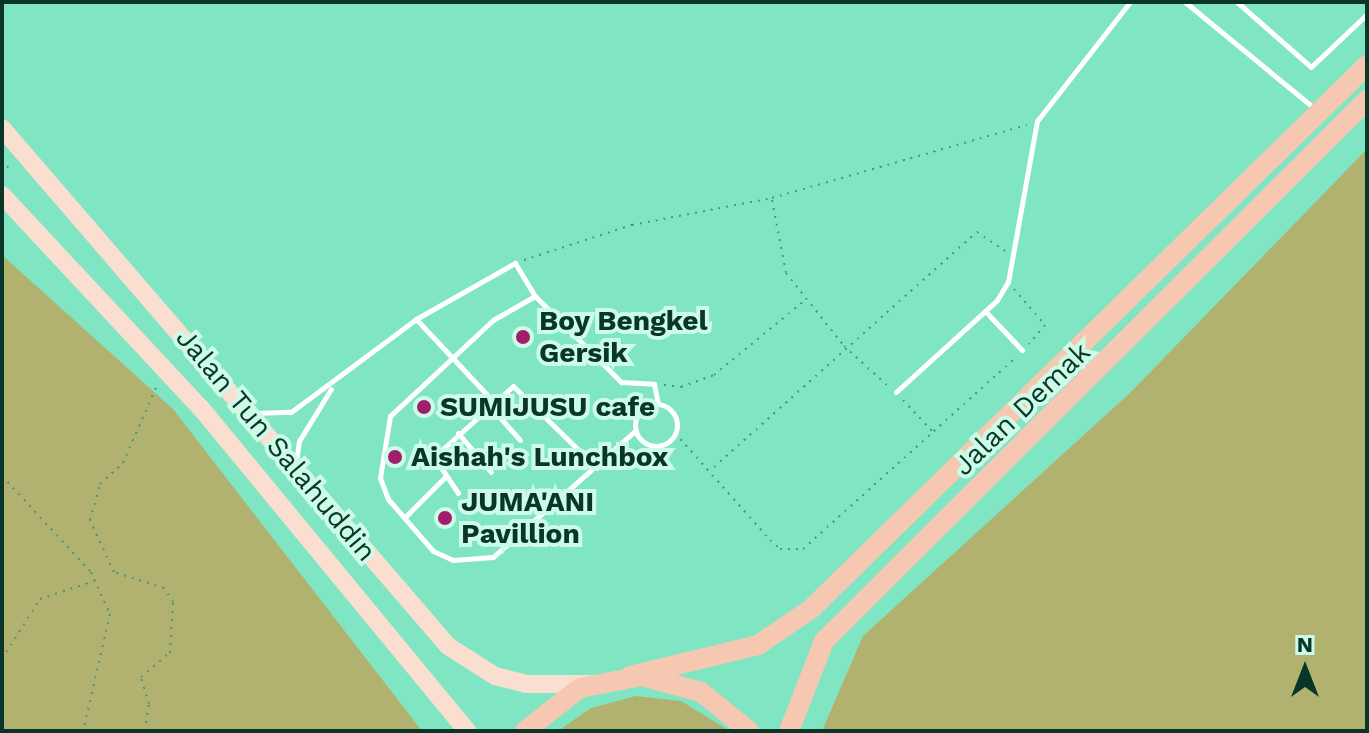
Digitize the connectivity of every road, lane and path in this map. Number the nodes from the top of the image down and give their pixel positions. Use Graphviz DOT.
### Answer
graph roads {
  1 [pos="1130,2"];
  2 [pos="1185,2"];
  3 [pos="1237,2"];
  4 [pos="1367,14"];
  5 [pos="1367,65"];
  6 [pos="1367,100"];
  7 [pos="1320,113"];
  8 [pos="1037,121"];
  9 [pos="2,128"];
  10 [pos="2,195"];
  11 [pos="772,198"];
  12 [pos="1011,257"];
  13 [pos="515,263"];
  14 [pos="1008,282"];
  15 [pos="535,296"];
  16 [pos="804,301"];
  17 [pos="985,311"];
  18 [pos="416,319"];
  19 [pos="844,346"];
  20 [pos="1022,350"];
  21 [pos="449,356"];
  22 [pos="164,369"];
  23 [pos="654,384"];
  24 [pos="331,389"];
  25 [pos="896,392"];
  26 [pos="490,402"];
  27 [pos="658,404"];
  28 [pos="253,413"];
  29 [pos="636,430"];
  30 [pos="458,433"];
  31 [pos="675,433"];
  32 [pos="934,433"];
  33 [pos="520,440"];
  34 [pos="713,467"];
  35 [pos="597,468"];
  36 [pos="491,472"];
  37 [pos="298,474"];
  38 [pos="2,476"];
  39 [pos="446,476"];
  40 [pos="458,493"];
  41 [pos="405,517"];
  42 [pos="95,580"];
  43 [pos="2,659"];
  44 [pos="630,676"];
  45 [pos="591,684"];
  46 [pos="83,731"];
  47 [pos="145,731"];
  48 [pos="467,731"];
  49 [pos="525,731"];
  50 [pos="749,731"];
  51 [pos="789,731"];
  1 -- 8 [label="lane"];
  2 -- 7 [label="lane"];
  3 -- 4 [label="lane"];
  5 -- 7 [label="highway, Jalan Demak"];
  6 -- 51 [label="highway, Jalan Demak"];
  7 -- 44 [label="highway, Jalan Demak"];
  8 -- 11 [label="path"];
  8 -- 12 [label="lane"];
  9 -- 28 [label="main road, Jalan Tun Salahuddin"];
  10 -- 22 [label="main road, Jalan Tun Salahuddin"];
  11 -- 13 [label="path"];
  11 -- 16 [label="path"];
  12 -- 14 [label="lane"];
  12 -- 19 [label="path"];
  13 -- 15 [label="lane"];
  13 -- 18 [label="lane"];
  14 -- 17 [label="lane"];
  14 -- 20 [label="path"];
  15 -- 21 [label="lane"];
  15 -- 23 [label="lane"];
  16 -- 19 [label="path"];
  16 -- 23 [label="path"];
  17 -- 20 [label="lane"];
  17 -- 25 [label="lane"];
  18 -- 21 [label="lane"];
  18 -- 24 [label="lane"];
  19 -- 25 [label="path"];
  19 -- 34 [label="path"];
  20 -- 32 [label="path"];
  21 -- 26 [label="lane"];
  21 -- 41 [label="lane"];
  22 -- 47 [label="path"];
  22 -- 48 [label="main road, Jalan Tun Salahuddin"];
  23 -- 27 [label="lane"];
  24 -- 28 [label="lane"];
  24 -- 37 [label="lane"];
  25 -- 32 [label="path"];
  26 -- 30 [label="lane"];
  26 -- 33 [label="lane"];
  26 -- 35 [label="lane"];
  27 -- 29 [label="lane"];
  27 -- 31 [label="lane"];
  28 -- 37 [label="main road, Jalan Tun Salahuddin"];
  29 -- 31 [label="lane"];
  29 -- 35 [label="lane"];
  30 -- 36 [label="lane"];
  30 -- 39 [label="lane"];
  31 -- 34 [label="path"];
  32 -- 34 [label="path"];
  35 -- 41 [label="lane"];
  37 -- 45 [label="main road, Jalan Tun Salahuddin"];
  38 -- 42 [label="path"];
  39 -- 40 [label="lane"];
  39 -- 41 [label="lane"];
  42 -- 43 [label="path"];
  42 -- 46 [label="path"];
  44 -- 45 [label="highway, Jalan Demak"];
  44 -- 50 [label="highway"];
  45 -- 49 [label="highway, Jalan Demak"];
}
